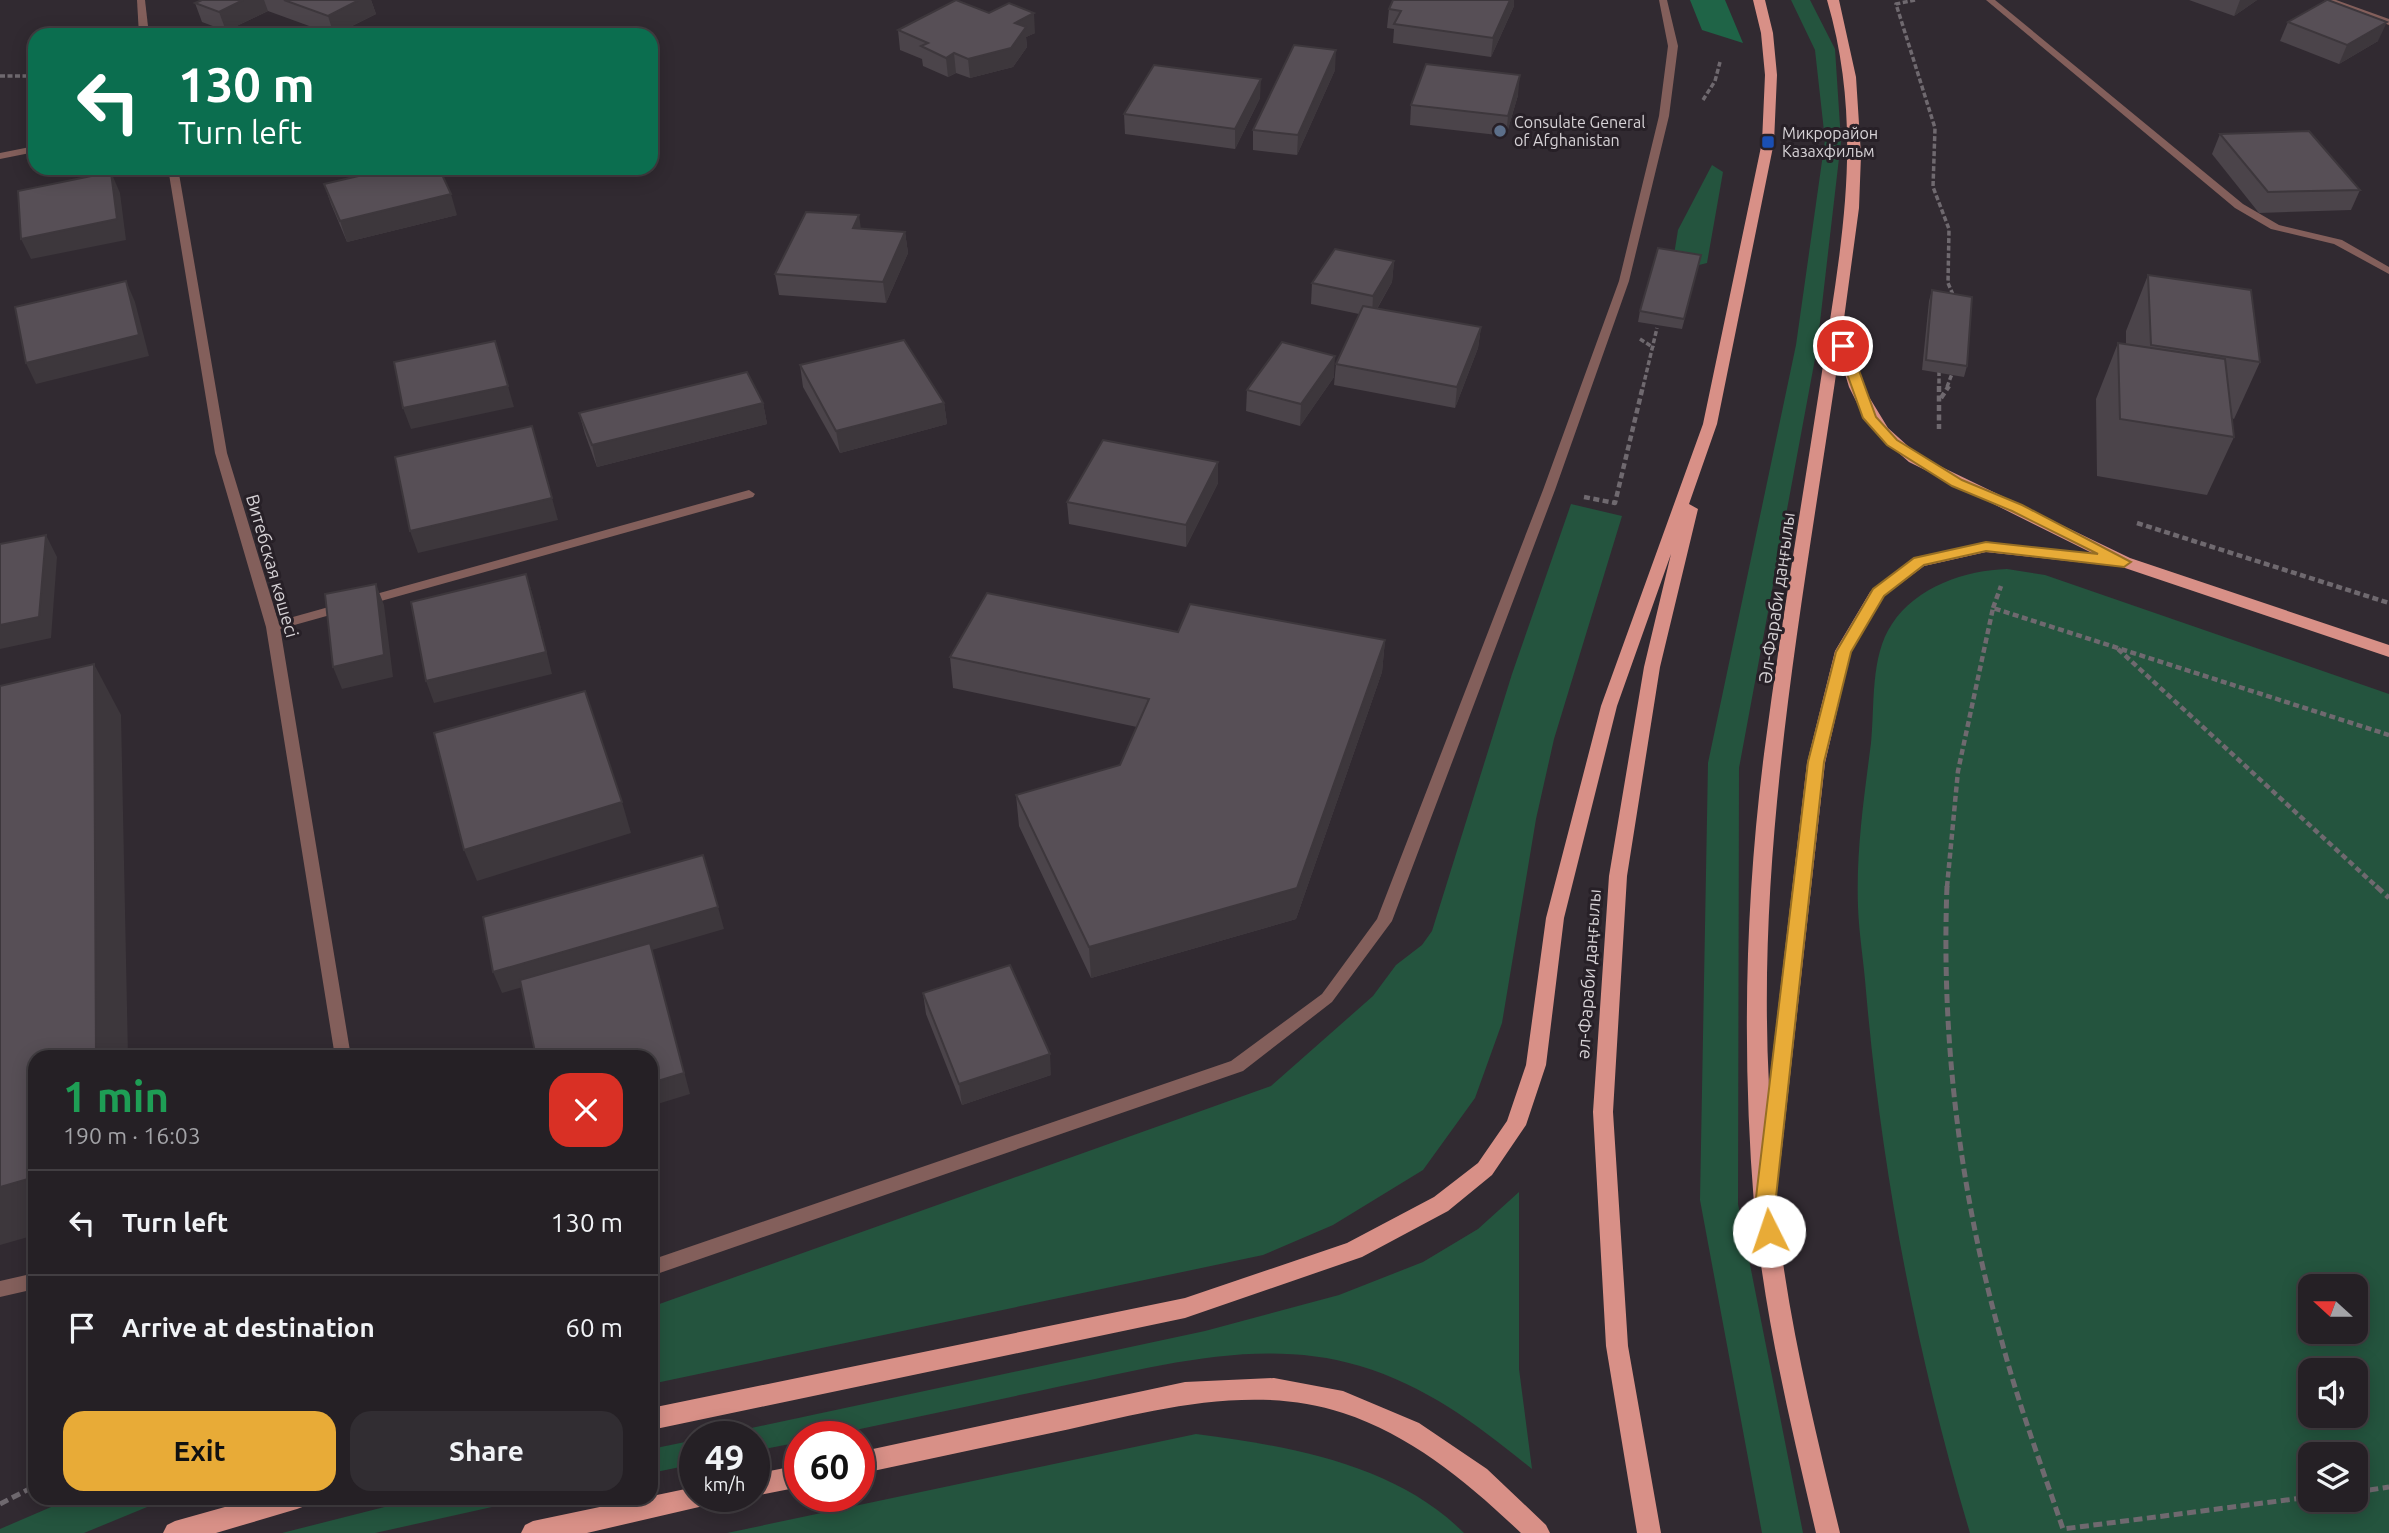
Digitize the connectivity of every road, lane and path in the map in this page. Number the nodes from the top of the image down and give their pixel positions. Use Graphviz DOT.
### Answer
graph roads {
  1 [pos="141,0"];
  2 [pos="1663,0"];
  3 [pos="1759,0"];
  4 [pos="1833,0"];
  5 [pos="1915,0"];
  6 [pos="1990,0"];
  7 [pos="2328,0"];
  8 [pos="1895,2"];
  9 [pos="2389,22"];
  10 [pos="143,28"];
  11 [pos="0,76"];
  12 [pos="28,76"];
  13 [pos="28,150"];
  14 [pos="0,156"];
  15 [pos="174,175"];
  16 [pos="2389,271"];
  17 [pos="1958,306"];
  18 [pos="1837,322"];
  19 [pos="1657,328"];
  20 [pos="1953,368"];
  21 [pos="1941,399"];
  22 [pos="1710,424"];
  23 [pos="1549,490"];
  24 [pos="749,494"];
  25 [pos="2128,520"];
  26 [pos="2124,562"];
  27 [pos="2389,603"];
  28 [pos="274,626"];
  29 [pos="2115,646"];
  30 [pos="2389,651"];
  31 [pos="2389,735"];
  32 [pos="2389,898"];
  33 [pos="342,1050"];
  34 [pos="1765,1206"];
  35 [pos="658,1266"];
  36 [pos="28,1283"];
  37 [pos="0,1289"];
  38 [pos="658,1418"];
  39 [pos="875,1460"];
  40 [pos="2389,1487"];
  41 [pos="28,1490"];
  42 [pos="2368,1490"];
  43 [pos="2298,1499"];
  44 [pos="679,1501"];
  45 [pos="0,1504"];
  46 [pos="273,1505"];
  47 [pos="175,1533"];
  48 [pos="533,1533"];
  49 [pos="1538,1533"];
  50 [pos="1649,1533"];
  51 [pos="1828,1533"];
  1 -- 10 [label="street"];
  2 -- 23 [label="street"];
  3 -- 22 [label="main road"];
  4 -- 18 [label="main road, Әл-Фараби даңғылы"];
  5 -- 8 [label="path"];
  6 -- 16 [label="street"];
  7 -- 9 [label="street"];
  8 -- 17 [label="path"];
  11 -- 12 [label="path"];
  13 -- 14 [label="street"];
  15 -- 28 [label="street, Витебская көшесі"];
  18 -- 26 [label="main road"];
  18 -- 34 [label="main road, Әл-Фараби даңғылы"];
  19 -- 23 [label="path"];
  20 -- 21 [label="path"];
  22 -- 38 [label="main road"];
  22 -- 50 [label="main road, әл-Фараби даңғылы"];
  23 -- 35 [label="street"];
  24 -- 28 [label="street"];
  25 -- 27 [label="path"];
  26 -- 30 [label="main road"];
  26 -- 34 [label="main road"];
  28 -- 33 [label="street, Витебская көшесі"];
  29 -- 31 [label="path"];
  29 -- 32 [label="path"];
  29 -- 43 [label="path"];
  34 -- 51 [label="main road"];
  36 -- 37 [label="street"];
  39 -- 49 [label="main road"];
  40 -- 42 [label="path"];
  41 -- 45 [label="path"];
  44 -- 48 [label="main road"];
  46 -- 47 [label="main road"];
}
